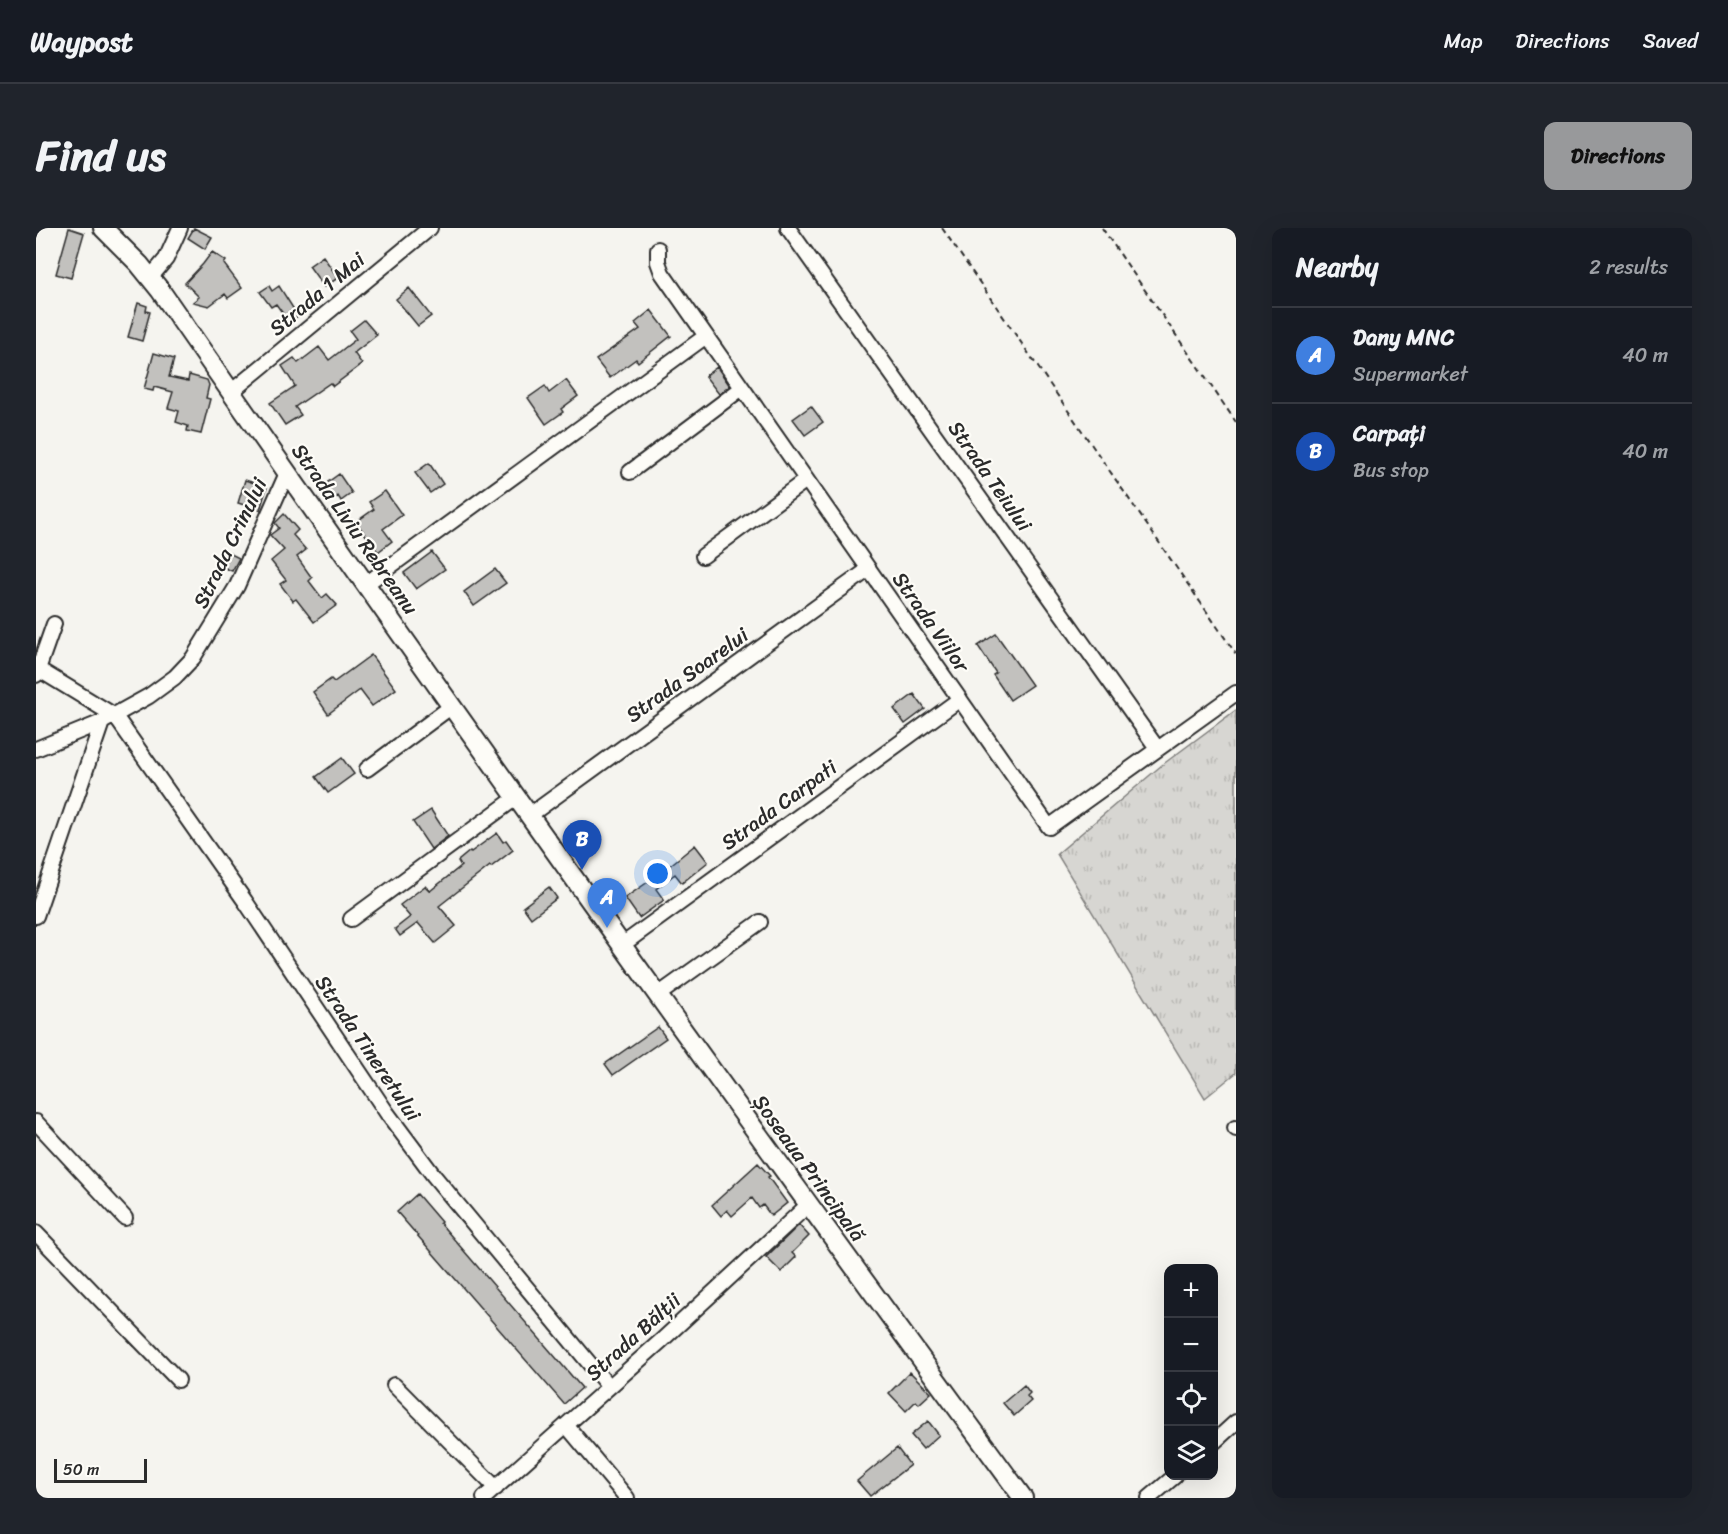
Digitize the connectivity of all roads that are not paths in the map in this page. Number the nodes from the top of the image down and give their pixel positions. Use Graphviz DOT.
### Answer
graph roads {
  1 [pos="103,228"];
  2 [pos="180,228"];
  3 [pos="430,228"];
  4 [pos="788,228"];
  5 [pos="658,249"];
  6 [pos="150,278"];
  7 [pos="706,336"];
  8 [pos="742,388"];
  9 [pos="231,392"];
  10 [pos="630,472"];
  11 [pos="287,473"];
  12 [pos="806,480"];
  13 [pos="704,556"];
  14 [pos="869,569"];
  15 [pos="366,584"];
  16 [pos="54,624"];
  17 [pos="37,672"];
  18 [pos="1236,693"];
  19 [pos="960,699"];
  20 [pos="452,705"];
  21 [pos="115,716"];
  22 [pos="102,722"];
  23 [pos="1157,748"];
  24 [pos="36,749"];
  25 [pos="367,769"];
  26 [pos="518,797"];
  27 [pos="530,815"];
  28 [pos="563,861"];
  29 [pos="36,916"];
  30 [pos="351,919"];
  31 [pos="760,922"];
  32 [pos="622,945"];
  33 [pos="658,995"];
  34 [pos="36,1122"];
  35 [pos="808,1205"];
  36 [pos="125,1218"];
  37 [pos="36,1233"];
  38 [pos="178,1380"];
  39 [pos="394,1385"];
  40 [pos="609,1388"];
  41 [pos="1236,1422"];
  42 [pos="566,1425"];
  43 [pos="1218,1438"];
  44 [pos="1169,1480"];
  45 [pos="496,1488"];
  46 [pos="484,1498"];
  47 [pos="627,1498"];
  48 [pos="1023,1498"];
  49 [pos="1149,1498"];
  1 -- 6 [label="main road, Strada Liviu Rebreanu"];
  2 -- 6 [label="street"];
  3 -- 9 [label="street, Strada 1 Mai"];
  4 -- 23 [label="street, Strada Teiului"];
  5 -- 7 [label="street, Strada Viilor"];
  6 -- 9 [label="main road, Strada Liviu Rebreanu"];
  7 -- 8 [label="street, Strada Viilor"];
  7 -- 15 [label="street"];
  8 -- 10 [label="street"];
  8 -- 12 [label="street, Strada Viilor"];
  9 -- 11 [label="main road, Strada Liviu Rebreanu"];
  11 -- 15 [label="main road, Strada Liviu Rebreanu"];
  11 -- 21 [label="street, Strada Crinului"];
  12 -- 13 [label="street"];
  12 -- 14 [label="street, Strada Viilor"];
  14 -- 19 [label="street, Strada Viilor"];
  14 -- 27 [label="street, Strada Soarelui"];
  15 -- 20 [label="main road, Strada Liviu Rebreanu"];
  16 -- 17 [label="street"];
  17 -- 21 [label="street"];
  18 -- 23 [label="street, Strada Viilor"];
  19 -- 23 [label="street, Strada Viilor"];
  19 -- 32 [label="street, Strada Carpati"];
  20 -- 25 [label="street"];
  20 -- 26 [label="main road, Strada Liviu Rebreanu"];
  21 -- 22 [label="street, Strada Crinului"];
  21 -- 40 [label="street, Strada Tineretului"];
  22 -- 24 [label="street, Strada Crinului"];
  22 -- 29 [label="street"];
  26 -- 27 [label="main road, Strada Liviu Rebreanu"];
  26 -- 30 [label="street"];
  27 -- 28 [label="main road, Strada Liviu Rebreanu"];
  28 -- 32 [label="main road, Șoseaua Principală"];
  31 -- 33 [label="street"];
  32 -- 33 [label="main road, Șoseaua Principală"];
  33 -- 35 [label="main road, Șoseaua Principală"];
  34 -- 36 [label="street"];
  35 -- 40 [label="street, Strada Bălții"];
  35 -- 48 [label="main road, Șoseaua Principală"];
  37 -- 38 [label="street"];
  39 -- 45 [label="street"];
  40 -- 42 [label="street, Strada Bălții"];
  41 -- 43 [label="street"];
  42 -- 45 [label="street, Strada Bălții"];
  42 -- 47 [label="street"];
  44 -- 49 [label="street"];
  45 -- 46 [label="street, Strada Bălții"];
}
